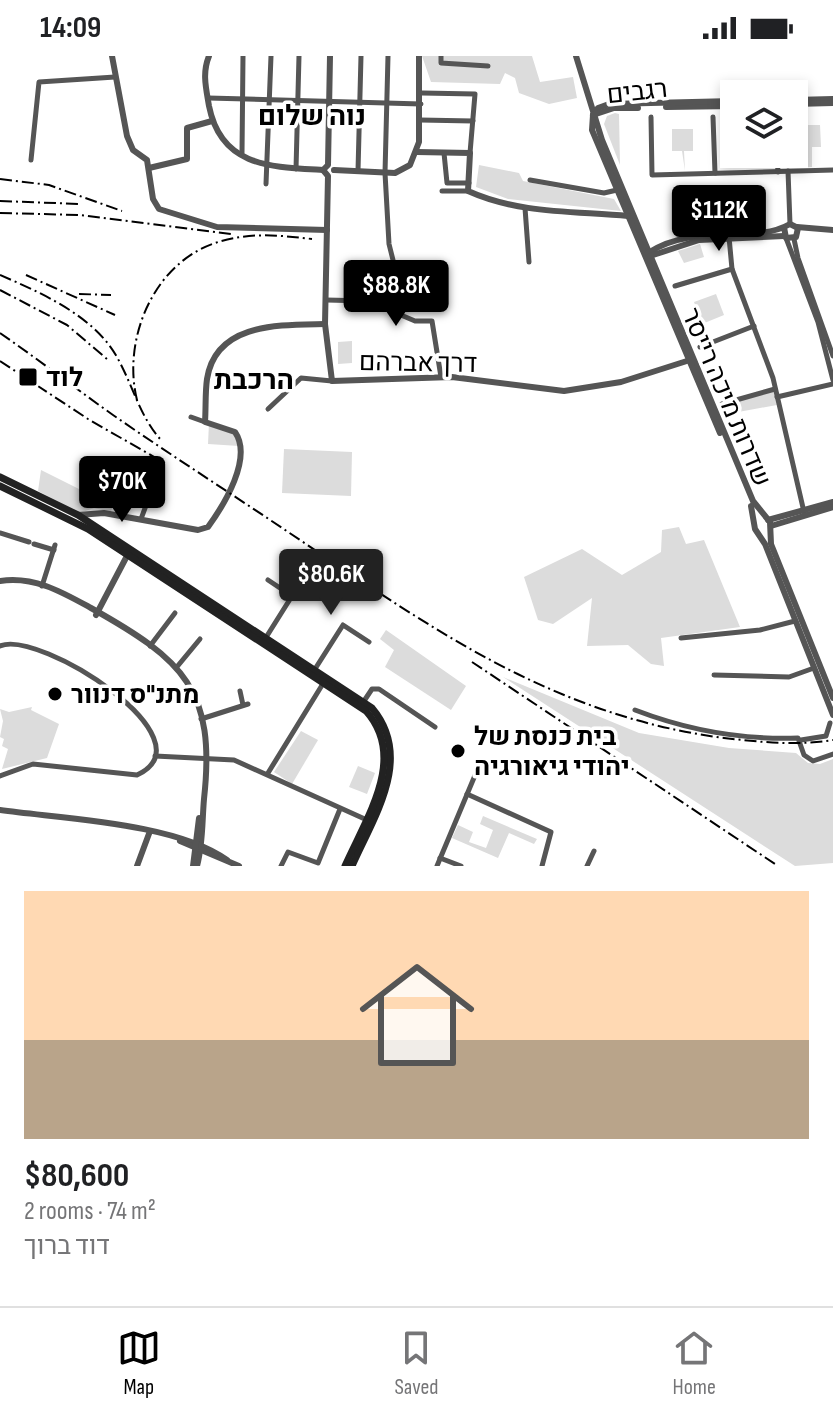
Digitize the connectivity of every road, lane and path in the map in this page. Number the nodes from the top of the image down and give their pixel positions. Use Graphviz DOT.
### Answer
graph roads {
  1 [pos="112,56"];
  2 [pos="209,56"];
  3 [pos="243,56"];
  4 [pos="271,56"];
  5 [pos="299,56"];
  6 [pos="330,56"];
  7 [pos="361,56"];
  8 [pos="388,56"];
  9 [pos="419,56"];
  10 [pos="441,56"];
  11 [pos="576,56"];
  12 [pos="488,66"];
  13 [pos="115,77"];
  14 [pos="422,93"];
  15 [pos="208,98"];
  16 [pos="243,100"];
  17 [pos="833,101"];
  18 [pos="269,102"];
  19 [pos="298,102"];
  20 [pos="808,102"];
  21 [pos="329,103"];
  22 [pos="720,103"];
  23 [pos="359,104"];
  24 [pos="421,104"];
  25 [pos="720,104"];
  26 [pos="387,105"];
  27 [pos="602,114"];
  28 [pos="593,115"];
  29 [pos="651,117"];
  30 [pos="713,117"];
  31 [pos="420,120"];
  32 [pos="212,121"];
  33 [pos="473,121"];
  34 [pos="598,130"];
  35 [pos="417,152"];
  36 [pos="242,153"];
  37 [pos="444,153"];
  38 [pos="470,153"];
  39 [pos="31,160"];
  40 [pos="268,166"];
  41 [pos="149,168"];
  42 [pos="778,168"];
  43 [pos="296,169"];
  44 [pos="328,170"];
  45 [pos="833,170"];
  46 [pos="358,171"];
  47 [pos="788,171"];
  48 [pos="778,172"];
  49 [pos="385,173"];
  50 [pos="715,173"];
  51 [pos="530,180"];
  52 [pos="266,184"];
  53 [pos="468,187"];
  54 [pos="617,190"];
  55 [pos="442,191"];
  56 [pos="525,208"];
  57 [pos="628,216"];
  58 [pos="790,226"];
  59 [pos="327,230"];
  60 [pos="833,232"];
  61 [pos="729,235"];
  62 [pos="790,238"];
  63 [pos="650,254"];
  64 [pos="393,260"];
  65 [pos="529,262"];
  66 [pos="732,269"];
  67 [pos="675,286"];
  68 [pos="326,300"];
  69 [pos="325,324"];
  70 [pos="754,326"];
  71 [pos="700,347"];
  72 [pos="833,356"];
  73 [pos="690,360"];
  74 [pos="441,377"];
  75 [pos="332,381"];
  76 [pos="833,382"];
  77 [pos="775,389"];
  78 [pos="777,397"];
  79 [pos="722,404"];
  80 [pos="268,409"];
  81 [pos="191,417"];
  82 [pos="205,422"];
  83 [pos="0,477"];
  84 [pos="0,486"];
  85 [pos="151,492"];
  86 [pos="833,504"];
  87 [pos="804,512"];
  88 [pos="95,513"];
  89 [pos="74,517"];
  90 [pos="141,519"];
  91 [pos="768,523"];
  92 [pos="92,524"];
  93 [pos="754,524"];
  94 [pos="0,533"];
  95 [pos="758,533"];
  96 [pos="132,554"];
  97 [pos="268,580"];
  98 [pos="0,583"];
  99 [pos="43,585"];
  100 [pos="175,613"];
  101 [pos="97,614"];
  102 [pos="795,621"];
  103 [pos="681,638"];
  104 [pos="200,639"];
  105 [pos="266,640"];
  106 [pos="369,642"];
  107 [pos="0,646"];
  108 [pos="150,646"];
  109 [pos="176,668"];
  110 [pos="814,668"];
  111 [pos="315,669"];
  112 [pos="714,675"];
  113 [pos="324,679"];
  114 [pos="240,691"];
  115 [pos="833,698"];
  116 [pos="364,701"];
  117 [pos="635,710"];
  118 [pos="833,715"];
  119 [pos="202,718"];
  120 [pos="830,723"];
  121 [pos="435,727"];
  122 [pos="801,740"];
  123 [pos="833,754"];
  124 [pos="155,756"];
  125 [pos="206,758"];
  126 [pos="481,761"];
  127 [pos="268,773"];
  128 [pos="0,776"];
  129 [pos="467,794"];
  130 [pos="340,809"];
  131 [pos="0,810"];
  132 [pos="368,820"];
  133 [pos="150,831"];
  134 [pos="198,846"];
  135 [pos="594,851"];
  136 [pos="440,858"];
  137 [pos="137,866"];
  138 [pos="195,866"];
  139 [pos="239,866"];
  140 [pos="281,866"];
  141 [pos="345,866"];
  142 [pos="352,866"];
  143 [pos="437,866"];
  144 [pos="461,866"];
  145 [pos="542,866"];
  146 [pos="587,866"];
  1 -- 13 [label="street"];
  2 -- 15 [label="street"];
  3 -- 16 [label="street"];
  4 -- 18 [label="street"];
  5 -- 19 [label="street"];
  6 -- 21 [label="street"];
  7 -- 23 [label="street"];
  8 -- 26 [label="street"];
  9 -- 14 [label="street"];
  10 -- 12 [label="street"];
  11 -- 28 [label="street"];
  13 -- 39 [label="street"];
  13 -- 41 [label="street"];
  14 -- 24 [label="street"];
  14 -- 33 [label="street"];
  15 -- 16 [label="street"];
  15 -- 32 [label="street"];
  16 -- 18 [label="street"];
  16 -- 36 [label="street"];
  17 -- 20 [label="street"];
  18 -- 19 [label="street"];
  18 -- 40 [label="street"];
  19 -- 21 [label="street"];
  19 -- 43 [label="street"];
  21 -- 23 [label="street"];
  21 -- 44 [label="street"];
  22 -- 28 [label="street, רגבים"];
  23 -- 26 [label="street"];
  23 -- 46 [label="street"];
  24 -- 26 [label="street"];
  24 -- 31 [label="street"];
  25 -- 27 [label="street, רגבים"];
  26 -- 49 [label="street"];
  27 -- 28 [label="street, רגבים"];
  27 -- 34 [label="street"];
  28 -- 34 [label="street, שדרות מיכה רייסר"];
  28 -- 54 [label="street, שדרות מיכה רייסר"];
  29 -- 50 [label="street"];
  30 -- 50 [label="street"];
  31 -- 33 [label="street"];
  31 -- 35 [label="street"];
  32 -- 36 [label="street"];
  32 -- 41 [label="street"];
  33 -- 38 [label="street"];
  34 -- 63 [label="street, שדרות מיכה רייסר"];
  35 -- 37 [label="street"];
  35 -- 49 [label="street"];
  36 -- 40 [label="street"];
  37 -- 38 [label="street"];
  37 -- 53 [label="street"];
  38 -- 53 [label="street"];
  40 -- 43 [label="street"];
  40 -- 52 [label="street"];
  41 -- 59 [label="street"];
  42 -- 48 [label="street"];
  43 -- 44 [label="street"];
  44 -- 46 [label="street"];
  44 -- 59 [label="street"];
  45 -- 47 [label="street"];
  46 -- 49 [label="street"];
  47 -- 48 [label="street"];
  47 -- 58 [label="street"];
  48 -- 50 [label="street"];
  49 -- 64 [label="street"];
  51 -- 54 [label="street"];
  53 -- 55 [label="street"];
  53 -- 56 [label="street"];
  54 -- 57 [label="street, שדרות מיכה רייסר"];
  56 -- 57 [label="street"];
  56 -- 65 [label="street"];
  57 -- 63 [label="street, שדרות מיכה רייסר"];
  58 -- 60 [label="street"];
  58 -- 61 [label="street"];
  58 -- 62 [label="street"];
  58 -- 62 [label="street"];
  59 -- 68 [label="street"];
  60 -- 62 [label="street"];
  61 -- 62 [label="street"];
  61 -- 63 [label="street"];
  61 -- 66 [label="street"];
  62 -- 72 [label="street"];
  62 -- 76 [label="street"];
  63 -- 73 [label="street, שדרות מיכה רייסר"];
  63 -- 91 [label="street, שדרות מיכה רייסר"];
  66 -- 67 [label="street"];
  66 -- 70 [label="street"];
  68 -- 69 [label="street"];
  68 -- 74 [label="street"];
  69 -- 75 [label="street"];
  69 -- 82 [label="street"];
  70 -- 71 [label="street"];
  70 -- 77 [label="street"];
  73 -- 74 [label="street, דרך אברהם"];
  73 -- 93 [label="street, שדרות מיכה רייסר"];
  74 -- 75 [label="street, דרך אברהם"];
  75 -- 80 [label="street"];
  76 -- 78 [label="street"];
  77 -- 78 [label="street"];
  77 -- 79 [label="street"];
  78 -- 87 [label="street"];
  81 -- 82 [label="street"];
  82 -- 90 [label="street"];
  83 -- 89 [label="main road"];
  84 -- 89 [label="main road"];
  85 -- 90 [label="street"];
  86 -- 87 [label="street"];
  87 -- 91 [label="street"];
  88 -- 89 [label="street"];
  88 -- 90 [label="street"];
  88 -- 92 [label="street"];
  89 -- 92 [label="main road"];
  89 -- 96 [label="main road"];
  91 -- 93 [label="street"];
  91 -- 95 [label="street"];
  91 -- 115 [label="street, שדרות מיכה רייסר"];
  92 -- 96 [label="main road"];
  93 -- 95 [label="street, שדרות מיכה רייסר"];
  94 -- 99 [label="street"];
  95 -- 102 [label="street"];
  96 -- 101 [label="street"];
  96 -- 105 [label="main road"];
  97 -- 105 [label="street"];
  98 -- 99 [label="street"];
  99 -- 101 [label="street"];
  100 -- 108 [label="street"];
  101 -- 108 [label="street"];
  101 -- 119 [label="street"];
  102 -- 103 [label="street"];
  102 -- 110 [label="street"];
  104 -- 109 [label="street"];
  105 -- 111 [label="main road"];
  105 -- 113 [label="main road"];
  106 -- 111 [label="street"];
  107 -- 124 [label="street"];
  108 -- 109 [label="street"];
  109 -- 119 [label="street"];
  110 -- 112 [label="street"];
  110 -- 118 [label="street"];
  111 -- 113 [label="main road"];
  113 -- 116 [label="main road"];
  113 -- 127 [label="street"];
  113 -- 132 [label="main road"];
  114 -- 119 [label="street"];
  116 -- 121 [label="street"];
  116 -- 132 [label="main road"];
  117 -- 122 [label="street"];
  119 -- 125 [label="street"];
  120 -- 122 [label="street"];
  122 -- 123 [label="street"];
  124 -- 125 [label="street"];
  124 -- 128 [label="street"];
  125 -- 127 [label="street"];
  125 -- 134 [label="street"];
  126 -- 129 [label="street"];
  127 -- 130 [label="street"];
  129 -- 136 [label="street"];
  129 -- 145 [label="street"];
  130 -- 132 [label="street"];
  130 -- 140 [label="street"];
  131 -- 133 [label="street"];
  132 -- 141 [label="main road"];
  132 -- 142 [label="main road"];
  133 -- 134 [label="street"];
  133 -- 137 [label="street"];
  134 -- 138 [label="street"];
  134 -- 139 [label="street"];
  135 -- 146 [label="street"];
  136 -- 143 [label="street"];
  136 -- 144 [label="street"];
}
